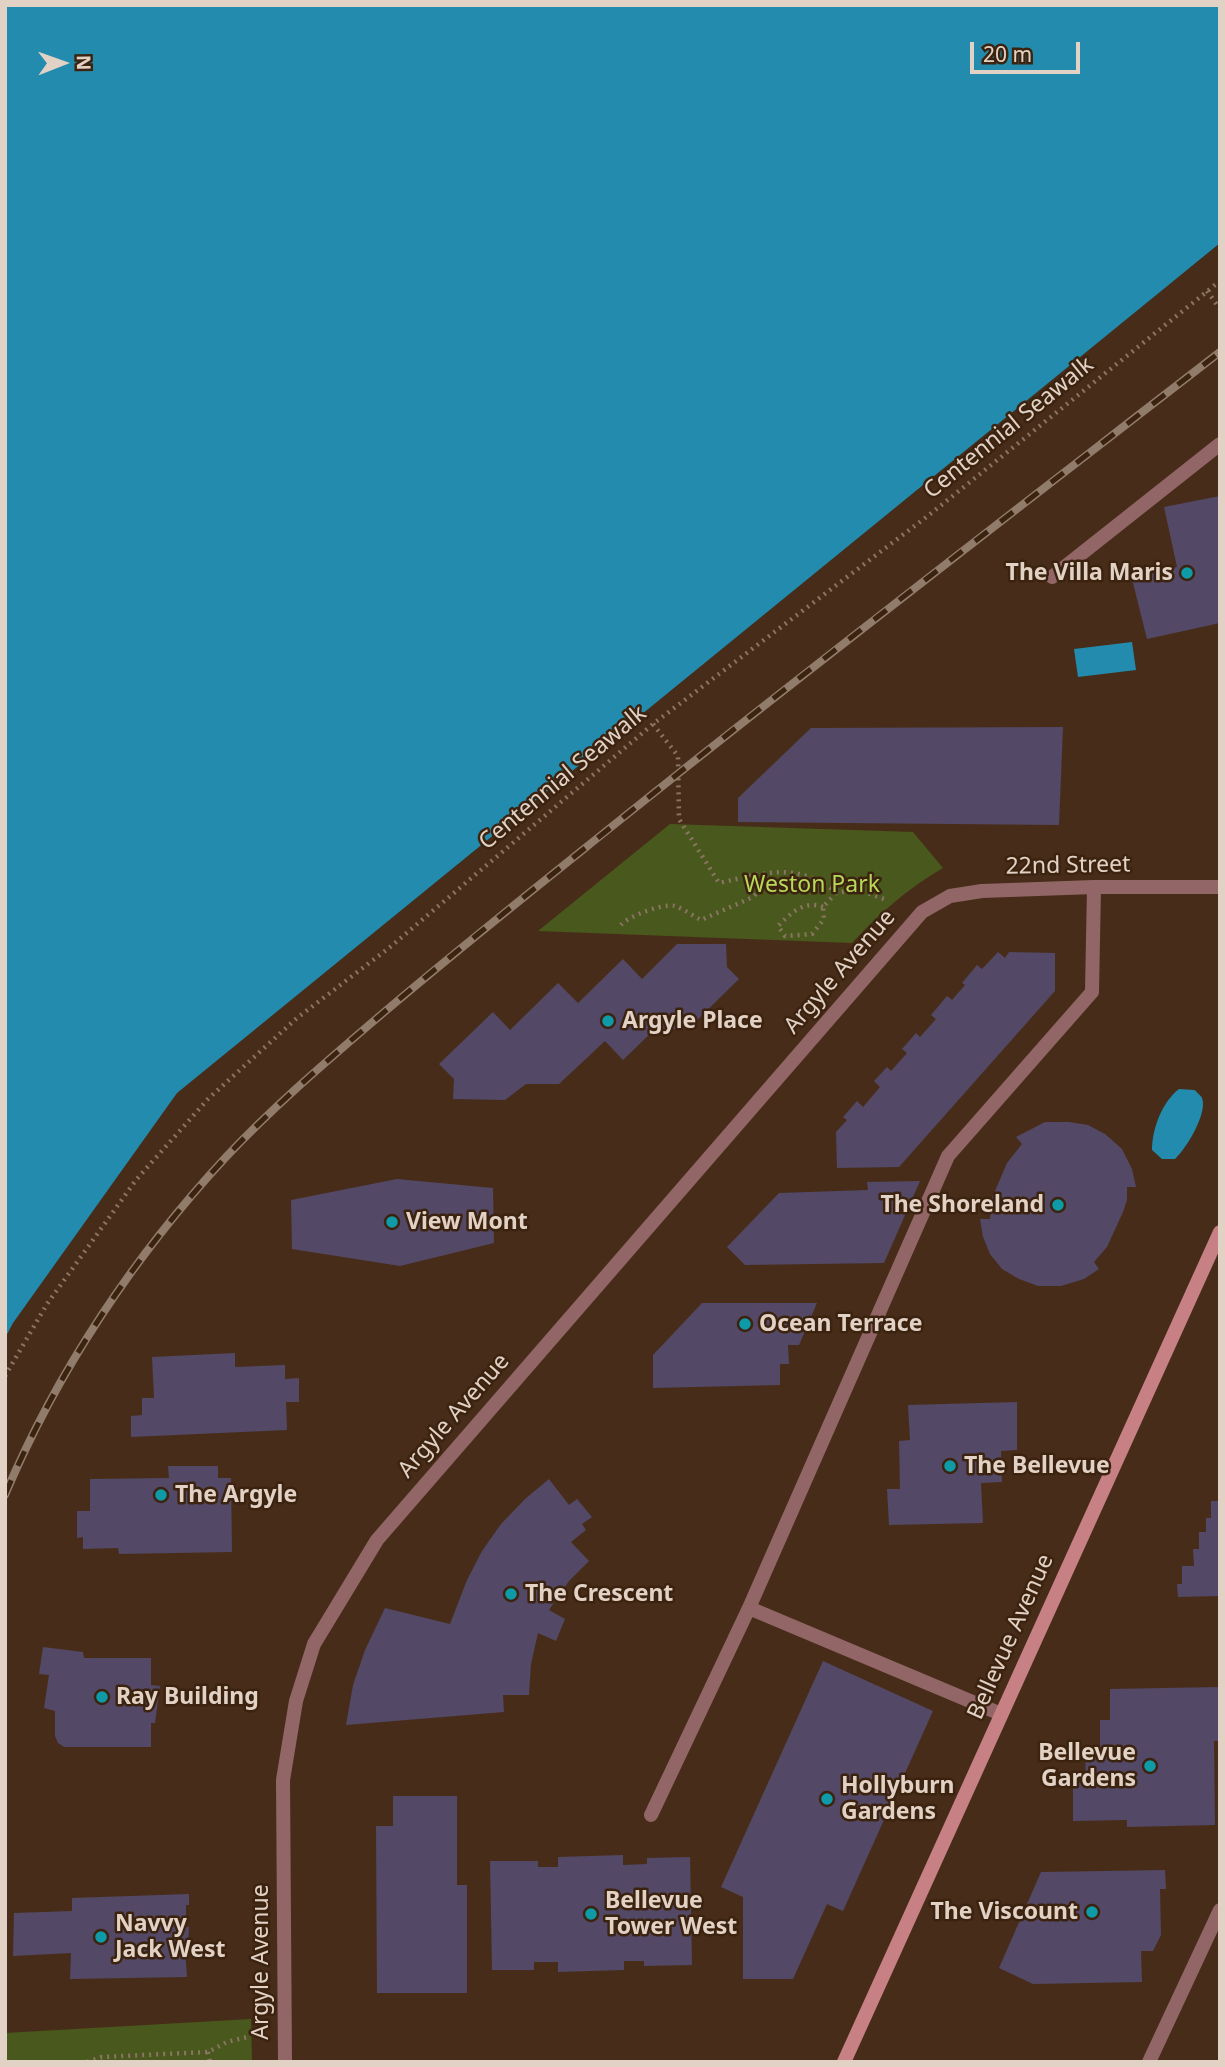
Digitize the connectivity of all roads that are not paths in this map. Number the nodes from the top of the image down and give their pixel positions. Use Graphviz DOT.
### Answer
graph roads {
  1 [pos="1220,444"];
  2 [pos="1052,577"];
  3 [pos="1094,887"];
  4 [pos="1220,887"];
  5 [pos="922,912"];
  6 [pos="1220,1232"];
  7 [pos="749,1608"];
  8 [pos="1001,1714"];
  9 [pos="651,1815"];
  10 [pos="1220,1910"];
  11 [pos="285,2062"];
  12 [pos="844,2062"];
  13 [pos="1149,2062"];
  1 -- 2 [label="street"];
  3 -- 4 [label="street, 22nd Street"];
  3 -- 5 [label="street, 22nd Street"];
  3 -- 7 [label="street"];
  5 -- 11 [label="street, Argyle Avenue"];
  6 -- 8 [label="street, Bellevue Avenue"];
  7 -- 8 [label="street"];
  7 -- 9 [label="street"];
  8 -- 12 [label="street, Bellevue Avenue"];
  10 -- 13 [label="street"];
}
